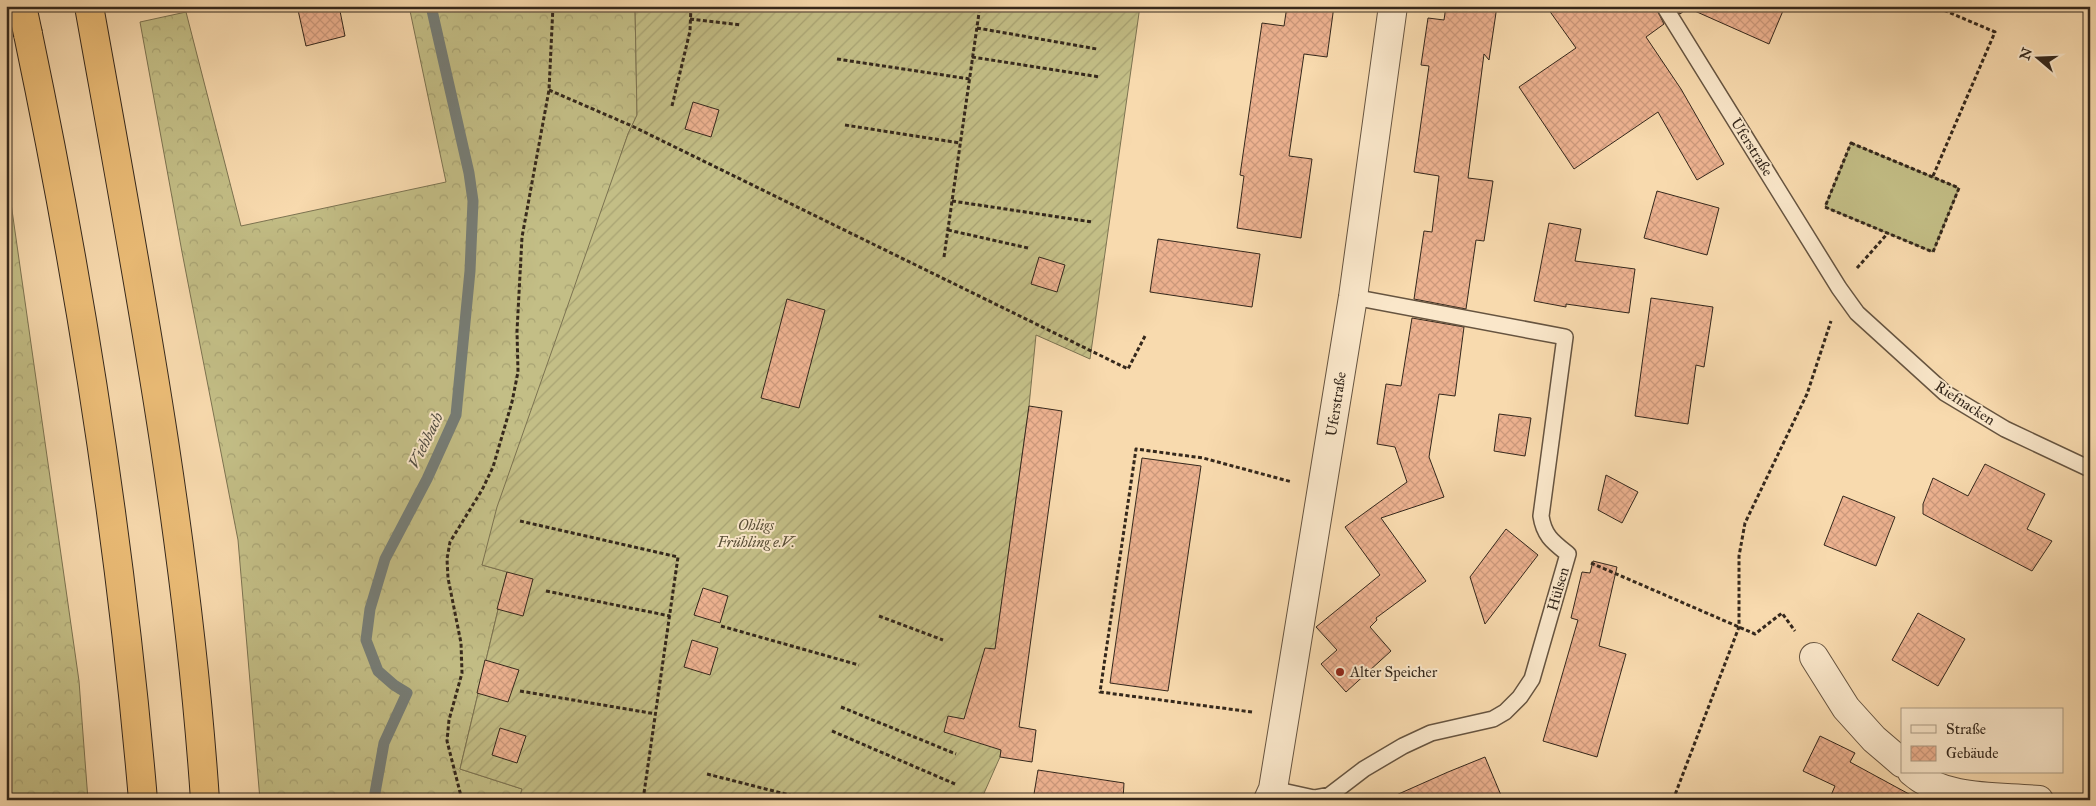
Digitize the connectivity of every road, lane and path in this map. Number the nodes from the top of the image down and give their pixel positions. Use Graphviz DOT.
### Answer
graph roads {
  1 [pos="22,6"];
  2 [pos="27,6"];
  3 [pos="553,6"];
  4 [pos="691,6"];
  5 [pos="980,6"];
  6 [pos="1393,6"];
  7 [pos="1664,6"];
  8 [pos="1934,6"];
  9 [pos="6,9"];
  10 [pos="91,17"];
  11 [pos="690,19"];
  12 [pos="741,25"];
  13 [pos="977,28"];
  14 [pos="1097,49"];
  15 [pos="972,57"];
  16 [pos="837,59"];
  17 [pos="1100,77"];
  18 [pos="970,79"];
  19 [pos="549,90"];
  20 [pos="672,106"];
  21 [pos="845,125"];
  22 [pos="960,143"];
  23 [pos="1933,176"];
  24 [pos="952,201"];
  25 [pos="1092,222"];
  26 [pos="948,230"];
  27 [pos="1888,233"];
  28 [pos="1028,248"];
  29 [pos="944,257"];
  30 [pos="1839,288"];
  31 [pos="1352,297"];
  32 [pos="1145,336"];
  33 [pos="2090,469"];
  34 [pos="1322,490"];
  35 [pos="520,521"];
  36 [pos="1568,554"];
  37 [pos="546,590"];
  38 [pos="670,616"];
  39 [pos="879,616"];
  40 [pos="721,626"];
  41 [pos="1739,627"];
  42 [pos="943,640"];
  43 [pos="1814,656"];
  44 [pos="859,665"];
  45 [pos="520,691"];
  46 [pos="842,707"];
  47 [pos="656,714"];
  48 [pos="1285,716"];
  49 [pos="832,731"];
  50 [pos="956,754"];
  51 [pos="1901,763"];
  52 [pos="707,774"];
  53 [pos="1915,774"];
  54 [pos="955,784"];
  55 [pos="1271,794"];
  56 [pos="805,799"];
  57 [pos="143,800"];
  58 [pos="205,800"];
  59 [pos="462,800"];
  60 [pos="643,800"];
  61 [pos="1673,800"];
  62 [pos="2039,800"];
  1 -- 57 [label="highway, bridge"];
  2 -- 9 [label="street"];
  3 -- 19 [label="path"];
  4 -- 11 [label="path"];
  5 -- 13 [label="path"];
  6 -- 31 [label="street, Uferstraße"];
  7 -- 30 [label="lane, Uferstraße"];
  8 -- 23 [label="path"];
  10 -- 58 [label="highway"];
  11 -- 12 [label="path"];
  11 -- 20 [label="path"];
  13 -- 14 [label="path"];
  13 -- 15 [label="path"];
  15 -- 17 [label="path"];
  15 -- 18 [label="path"];
  16 -- 18 [label="path"];
  18 -- 22 [label="path"];
  19 -- 32 [label="path"];
  19 -- 59 [label="path"];
  21 -- 22 [label="path"];
  22 -- 24 [label="path"];
  23 -- 27 [label="path"];
  23 -- 27 [label="path"];
  24 -- 25 [label="path"];
  24 -- 26 [label="path"];
  26 -- 28 [label="path"];
  26 -- 29 [label="path"];
  27 -- 30 [label="path"];
  30 -- 33 [label="lane, Riefnacken"];
  30 -- 41 [label="path"];
  31 -- 34 [label="street, Uferstraße"];
  31 -- 36 [label="lane, Hülsen"];
  34 -- 48 [label="street, Uferstraße"];
  34 -- 48 [label="path"];
  35 -- 38 [label="path"];
  36 -- 41 [label="path"];
  36 -- 55 [label="lane, Hülsen"];
  37 -- 38 [label="path"];
  38 -- 47 [label="path"];
  39 -- 42 [label="path"];
  40 -- 44 [label="path"];
  41 -- 43 [label="path"];
  41 -- 61 [label="path"];
  43 -- 51 [label="street"];
  45 -- 47 [label="path"];
  46 -- 50 [label="path"];
  47 -- 60 [label="path"];
  48 -- 55 [label="street, Uferstraße"];
  49 -- 54 [label="path"];
  52 -- 56 [label="path"];
  53 -- 62 [label="street"];
}
